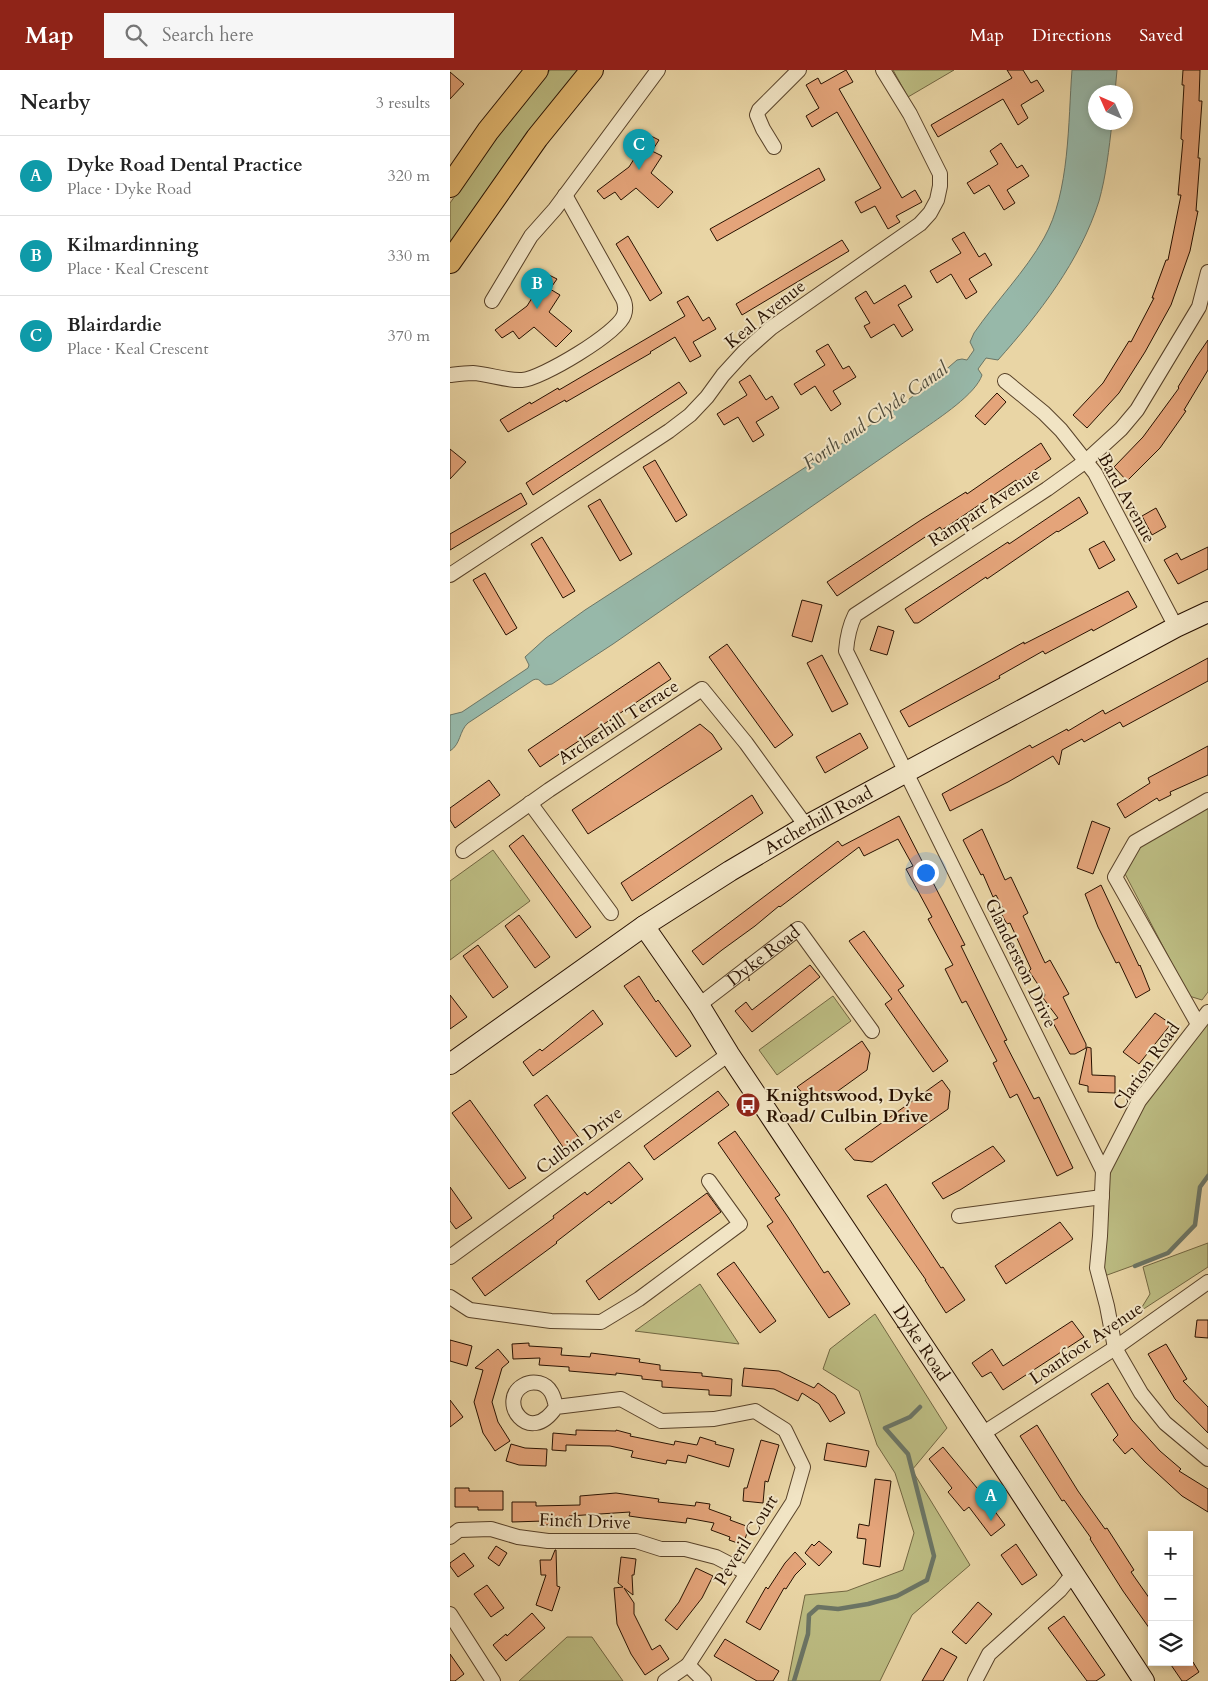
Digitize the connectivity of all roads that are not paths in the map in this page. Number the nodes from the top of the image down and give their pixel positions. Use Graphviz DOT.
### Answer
graph roads {
  1 [pos="537,70"];
  2 [pos="592,70"];
  3 [pos="658,70"];
  4 [pos="799,70"];
  5 [pos="883,70"];
  6 [pos="774,147"];
  7 [pos="450,186"];
  8 [pos="565,195"];
  9 [pos="450,262"];
  10 [pos="1208,272"];
  11 [pos="492,301"];
  12 [pos="1203,303"];
  13 [pos="450,375"];
  14 [pos="1005,381"];
  15 [pos="1086,461"];
  16 [pos="450,575"];
  17 [pos="1208,612"];
  18 [pos="1176,627"];
  19 [pos="905,772"];
  20 [pos="1208,800"];
  21 [pos="530,803"];
  22 [pos="806,826"];
  23 [pos="463,851"];
  24 [pos="611,913"];
  25 [pos="644,926"];
  26 [pos="699,1005"];
  27 [pos="1208,1012"];
  28 [pos="1198,1024"];
  29 [pos="872,1031"];
  30 [pos="730,1054"];
  31 [pos="450,1064"];
  32 [pos="1103,1170"];
  33 [pos="709,1181"];
  34 [pos="1102,1198"];
  35 [pos="959,1216"];
  36 [pos="450,1257"];
  37 [pos="1208,1282"];
  38 [pos="450,1297"];
  39 [pos="1115,1348"];
  40 [pos="556,1407"];
  41 [pos="982,1434"];
  42 [pos="1208,1459"];
  43 [pos="450,1538"];
  44 [pos="747,1573"];
  45 [pos="1073,1574"];
  46 [pos="450,1614"];
  47 [pos="688,1665"];
  48 [pos="493,1681"];
  49 [pos="665,1681"];
  50 [pos="704,1681"];
  51 [pos="975,1681"];
  52 [pos="1144,1681"];
  1 -- 7 [label="main road"];
  2 -- 9 [label="main road"];
  3 -- 8 [label="street"];
  4 -- 6 [label="street"];
  5 -- 16 [label="street, Keal Avenue"];
  8 -- 11 [label="street"];
  8 -- 13 [label="street"];
  10 -- 12 [label="street, Rampart Avenue"];
  12 -- 15 [label="street, Rampart Avenue"];
  14 -- 15 [label="street, Bard Avenue"];
  15 -- 18 [label="street, Bard Avenue"];
  15 -- 19 [label="street, Rampart Avenue"];
  17 -- 18 [label="street, Archerhill Road"];
  18 -- 19 [label="street, Archerhill Road"];
  19 -- 22 [label="street, Archerhill Road"];
  19 -- 32 [label="street, Glanderston Drive"];
  20 -- 28 [label="street"];
  21 -- 22 [label="street, Archerhill Terrace"];
  21 -- 23 [label="street, Archerhill Terrace"];
  21 -- 24 [label="street"];
  22 -- 25 [label="street, Archerhill Road"];
  25 -- 26 [label="street, Dyke Road"];
  25 -- 31 [label="street, Archerhill Road"];
  26 -- 29 [label="street, Dyke Road"];
  26 -- 30 [label="street, Dyke Road"];
  27 -- 28 [label="street, Clarion Road"];
  28 -- 32 [label="street, Clarion Road"];
  30 -- 36 [label="street, Culbin Drive"];
  30 -- 41 [label="street, Dyke Road"];
  32 -- 34 [label="street, Clarion Road"];
  33 -- 38 [label="street"];
  34 -- 35 [label="street"];
  34 -- 39 [label="street, Clarion Road"];
  37 -- 39 [label="street, Loanfoot Avenue"];
  39 -- 41 [label="street, Loanfoot Avenue"];
  39 -- 42 [label="street"];
  40 -- 44 [label="street, Peveril Court"];
  41 -- 45 [label="street, Dyke Road"];
  43 -- 44 [label="street, Finch Drive"];
  44 -- 47 [label="street, Peveril Court"];
  45 -- 51 [label="street"];
  45 -- 52 [label="street, Dyke Road"];
  46 -- 48 [label="street"];
  47 -- 49 [label="street"];
  47 -- 50 [label="street"];
}
